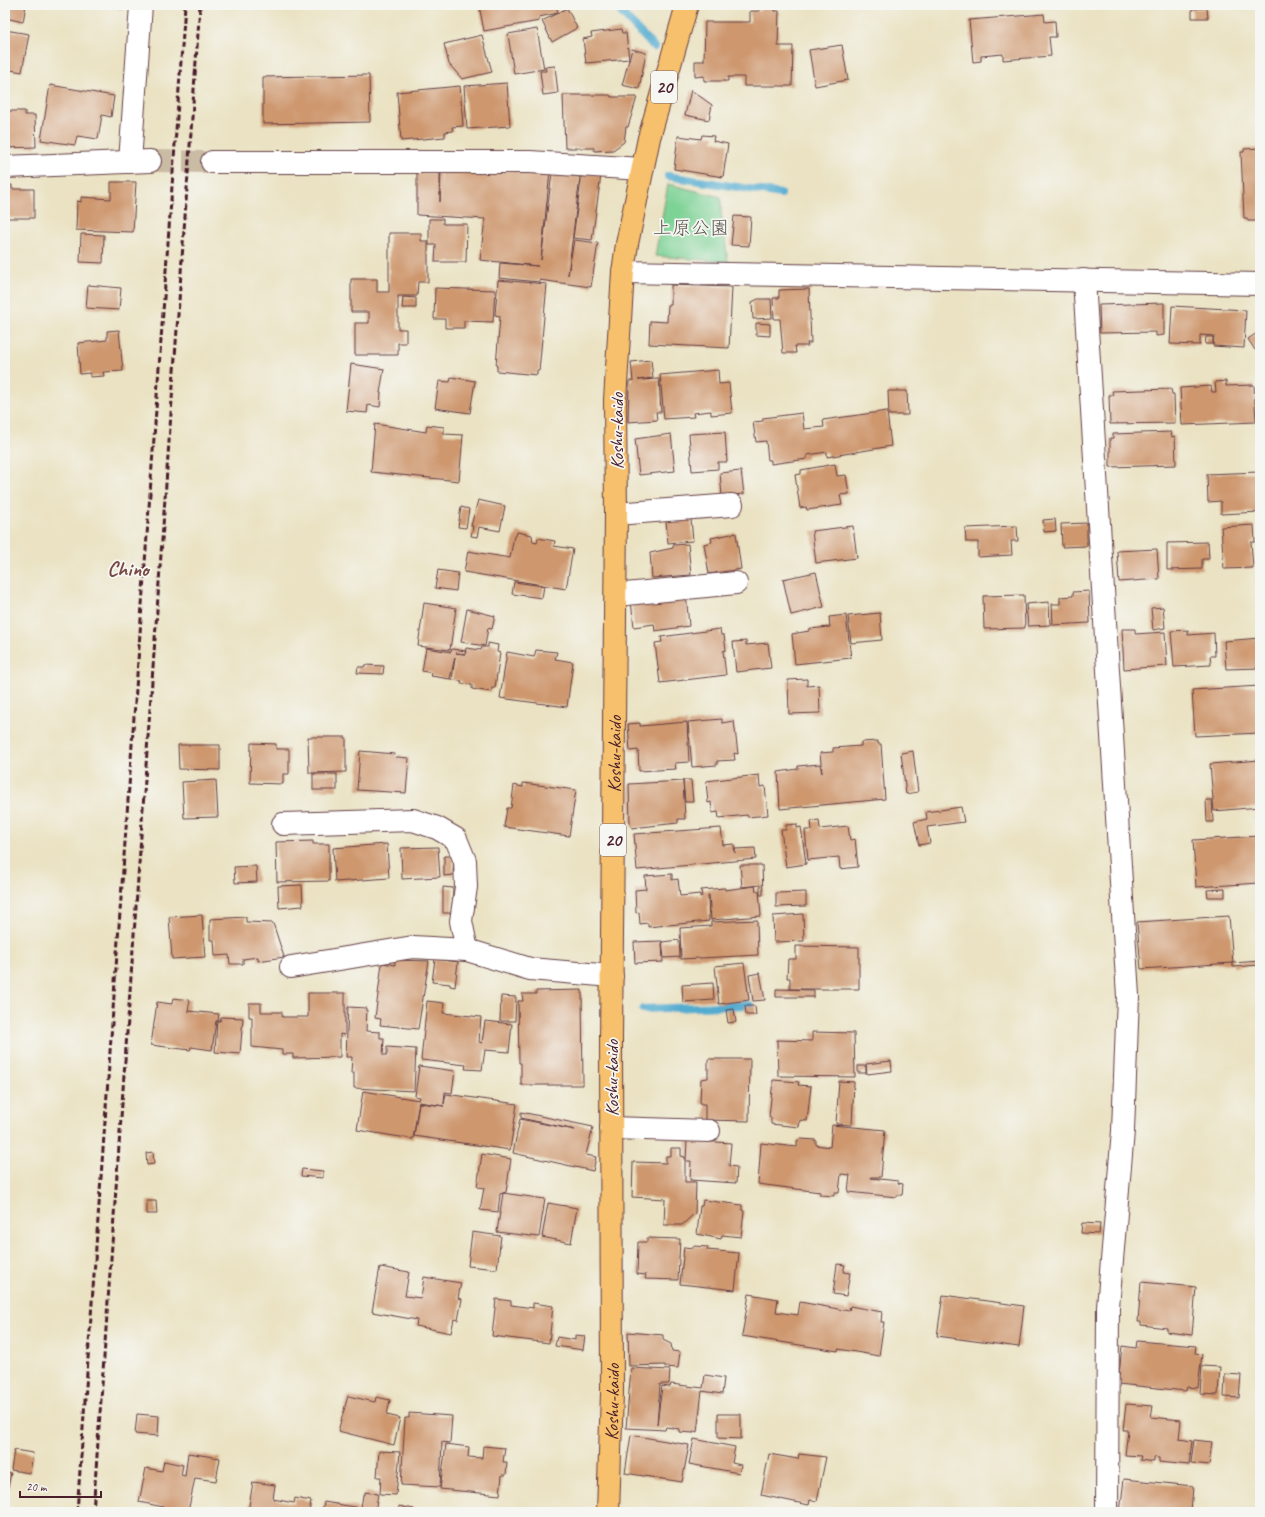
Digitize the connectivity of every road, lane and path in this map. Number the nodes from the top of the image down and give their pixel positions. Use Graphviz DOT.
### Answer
graph roads {
  1 [pos="141,5"];
  2 [pos="687,5"];
  3 [pos="212,162"];
  4 [pos="5,167"];
  5 [pos="642,169"];
  6 [pos="623,272"];
  7 [pos="1084,280"];
  8 [pos="1260,284"];
  9 [pos="732,505"];
  10 [pos="616,514"];
  11 [pos="736,583"];
  12 [pos="616,595"];
  13 [pos="283,824"];
  14 [pos="467,950"];
  15 [pos="291,967"];
  16 [pos="612,976"];
  17 [pos="611,1128"];
  18 [pos="709,1131"];
  19 [pos="608,1512"];
  20 [pos="1107,1512"];
  1 -- 4 [label="street"];
  2 -- 5 [label="highway, Koshu-kaido / 20"];
  3 -- 5 [label="street"];
  5 -- 6 [label="highway, Koshu-kaido / 20"];
  6 -- 7 [label="street"];
  6 -- 10 [label="highway, Koshu-kaido / 20"];
  7 -- 8 [label="street"];
  7 -- 20 [label="street"];
  9 -- 10 [label="street"];
  10 -- 12 [label="highway, Koshu-kaido / 20"];
  11 -- 12 [label="street"];
  12 -- 16 [label="highway, Koshu-kaido / 20"];
  13 -- 14 [label="street"];
  14 -- 15 [label="street"];
  14 -- 16 [label="street"];
  16 -- 17 [label="highway, Koshu-kaido / 20"];
  17 -- 18 [label="street"];
  17 -- 19 [label="highway, Koshu-kaido / 20"];
}
